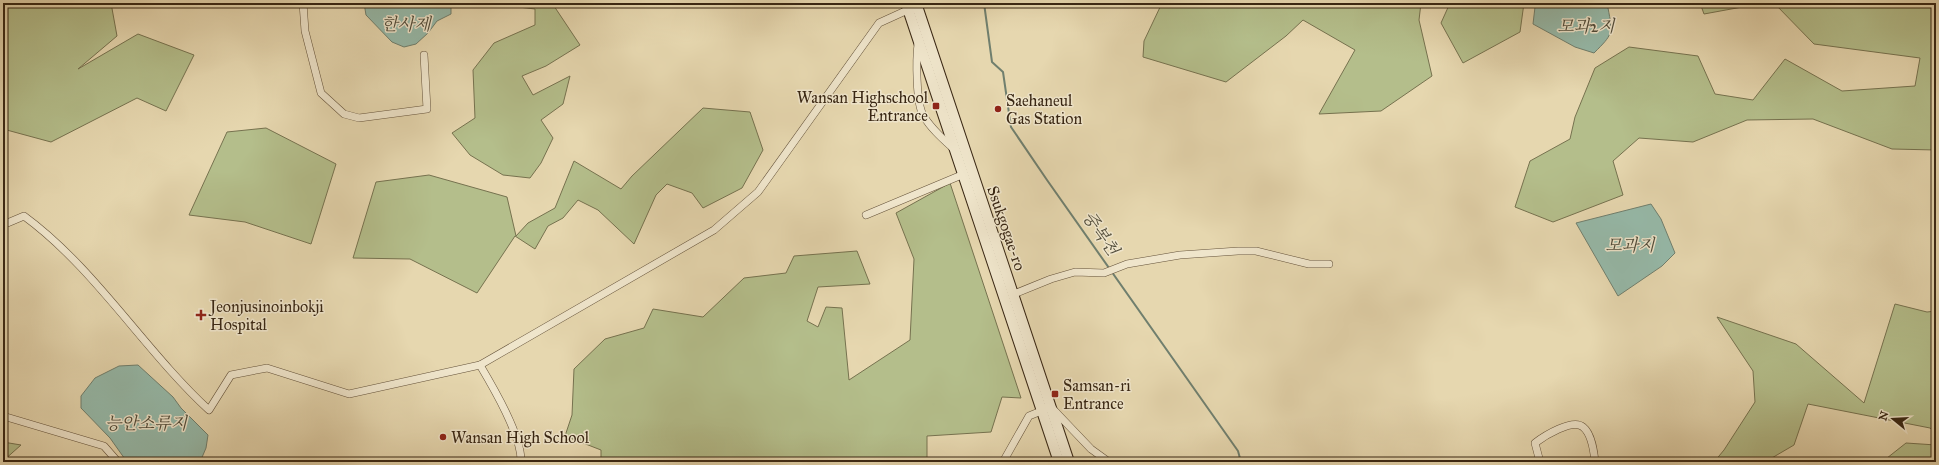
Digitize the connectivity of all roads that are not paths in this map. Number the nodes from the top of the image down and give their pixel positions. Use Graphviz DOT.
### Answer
graph roads {
  1 [pos="303,3"];
  2 [pos="912,6"];
  3 [pos="919,39"];
  4 [pos="424,55"];
  5 [pos="956,151"];
  6 [pos="964,174"];
  7 [pos="866,215"];
  8 [pos="5,224"];
  9 [pos="1329,264"];
  10 [pos="1014,294"];
  11 [pos="480,365"];
  12 [pos="1047,408"];
  13 [pos="3,416"];
  14 [pos="118,462"];
  15 [pos="521,462"];
  16 [pos="1003,462"];
  17 [pos="1059,462"];
  18 [pos="1069,462"];
  19 [pos="1109,462"];
  20 [pos="1540,462"];
  21 [pos="1594,462"];
  1 -- 4 [label="street"];
  2 -- 3 [label="street, Ssukgogae-ro"];
  2 -- 10 [label="street, Ssukgogae-ro"];
  2 -- 11 [label="street"];
  3 -- 5 [label="street, Ssukgogae-ro"];
  3 -- 5 [label="street"];
  5 -- 6 [label="street, Ssukgogae-ro"];
  6 -- 7 [label="street"];
  6 -- 12 [label="street, Ssukgogae-ro"];
  8 -- 11 [label="street"];
  9 -- 10 [label="street"];
  10 -- 12 [label="street, Ssukgogae-ro"];
  11 -- 15 [label="street"];
  12 -- 16 [label="street"];
  12 -- 17 [label="street, Ssukgogae-ro"];
  12 -- 18 [label="street, Ssukgogae-ro"];
  12 -- 19 [label="street"];
  13 -- 14 [label="street"];
  20 -- 21 [label="street"];
}
